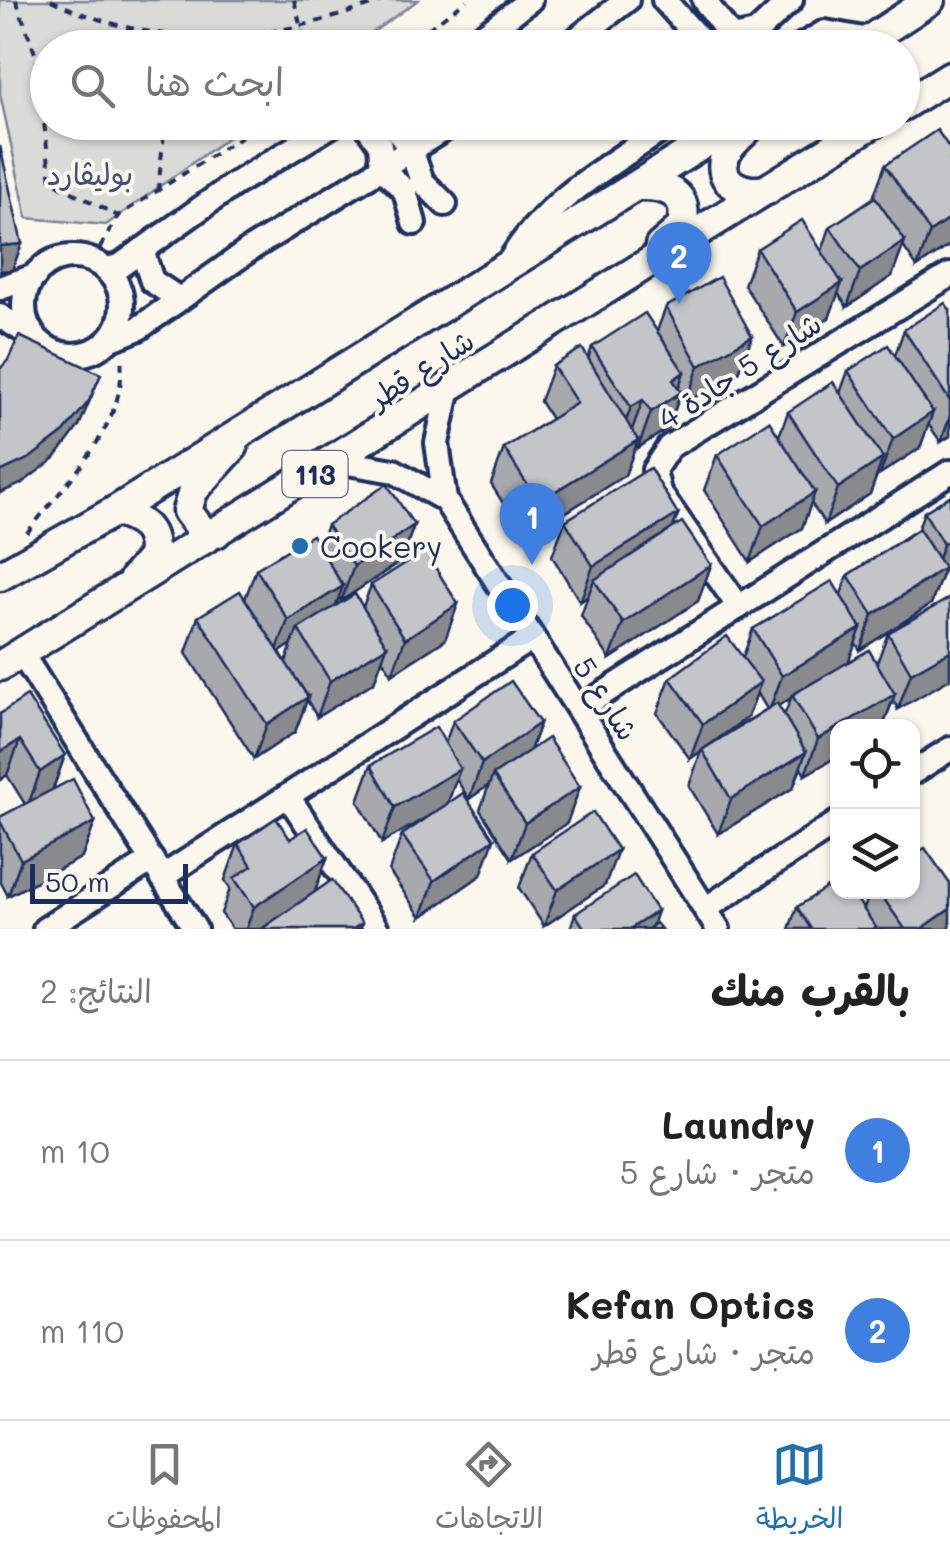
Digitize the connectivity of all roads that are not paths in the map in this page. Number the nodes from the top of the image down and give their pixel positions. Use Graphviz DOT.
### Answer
graph roads {
  1 [pos="530,0"];
  2 [pos="664,0"];
  3 [pos="704,0"];
  4 [pos="791,0"];
  5 [pos="930,0"];
  6 [pos="623,1"];
  7 [pos="490,30"];
  8 [pos="587,30"];
  9 [pos="691,30"];
  10 [pos="727,30"];
  11 [pos="759,30"];
  12 [pos="884,30"];
  13 [pos="950,76"];
  14 [pos="920,95"];
  15 [pos="308,140"];
  16 [pos="377,140"];
  17 [pos="404,140"];
  18 [pos="427,140"];
  19 [pos="647,140"];
  20 [pos="710,140"];
  21 [pos="736,140"];
  22 [pos="847,140"];
  23 [pos="411,150"];
  24 [pos="382,168"];
  25 [pos="637,186"];
  26 [pos="767,190"];
  27 [pos="445,204"];
  28 [pos="414,224"];
  29 [pos="142,250"];
  30 [pos="99,265"];
  31 [pos="505,268"];
  32 [pos="950,274"];
  33 [pos="35,276"];
  34 [pos="0,288"];
  35 [pos="604,292"];
  36 [pos="179,300"];
  37 [pos="0,316"];
  38 [pos="35,338"];
  39 [pos="114,339"];
  40 [pos="450,388"];
  41 [pos="258,420"];
  42 [pos="336,461"];
  43 [pos="950,472"];
  44 [pos="445,500"];
  45 [pos="115,511"];
  46 [pos="216,533"];
  47 [pos="0,576"];
  48 [pos="107,602"];
  49 [pos="739,607"];
  50 [pos="532,638"];
  51 [pos="11,660"];
  52 [pos="579,709"];
  53 [pos="950,749"];
  54 [pos="920,768"];
  55 [pos="288,796"];
  56 [pos="830,828"];
  57 [pos="157,869"];
  58 [pos="711,919"];
  59 [pos="46,929"];
  60 [pos="195,929"];
  61 [pos="376,929"];
  1 -- 7 [label="street"];
  2 -- 9 [label="street"];
  3 -- 10 [label="street"];
  4 -- 11 [label="street"];
  5 -- 12 [label="main road"];
  6 -- 8 [label="street"];
  13 -- 14 [label="main road"];
  15 -- 29 [label="street"];
  16 -- 24 [label="street"];
  17 -- 23 [label="street"];
  18 -- 23 [label="street"];
  19 -- 31 [label="street"];
  20 -- 25 [label="main road, شارع قطر / 113"];
  21 -- 26 [label="main road"];
  22 -- 26 [label="main road, شارع قطر / 113"];
  23 -- 24 [label="street"];
  23 -- 27 [label="street"];
  24 -- 28 [label="street"];
  24 -- 36 [label="street"];
  25 -- 31 [label="main road, شارع قطر / 113"];
  25 -- 35 [label="main road"];
  26 -- 35 [label="main road, شارع قطر / 113"];
  29 -- 30 [label="street"];
  29 -- 36 [label="street"];
  30 -- 33 [label="street"];
  30 -- 39 [label="street"];
  31 -- 41 [label="main road, شارع قطر / 113"];
  32 -- 49 [label="street, شارع 5 جادة 4"];
  33 -- 34 [label="street"];
  33 -- 38 [label="street"];
  35 -- 40 [label="main road, شارع قطر / 113"];
  36 -- 39 [label="street"];
  37 -- 38 [label="street"];
  38 -- 39 [label="street"];
  40 -- 42 [label="main road, شارع قطر / 113"];
  40 -- 44 [label="street, شارع 5"];
  41 -- 45 [label="main road, شارع قطر / 113"];
  41 -- 46 [label="main road"];
  42 -- 44 [label="street, شارع 5"];
  42 -- 46 [label="main road, شارع قطر / 113"];
  43 -- 49 [label="street"];
  44 -- 50 [label="street, شارع 5"];
  45 -- 47 [label="main road, شارع قطر / 113"];
  45 -- 48 [label="main road"];
  46 -- 48 [label="main road, شارع قطر / 113"];
  48 -- 51 [label="main road, شارع قطر / 113"];
  49 -- 52 [label="street"];
  50 -- 52 [label="street, شارع 5"];
  50 -- 55 [label="street"];
  51 -- 57 [label="street"];
  52 -- 58 [label="street, شارع 5"];
  53 -- 54 [label="street"];
  55 -- 57 [label="street"];
  55 -- 61 [label="street"];
  56 -- 58 [label="street"];
  57 -- 59 [label="street"];
  57 -- 60 [label="street"];
}
